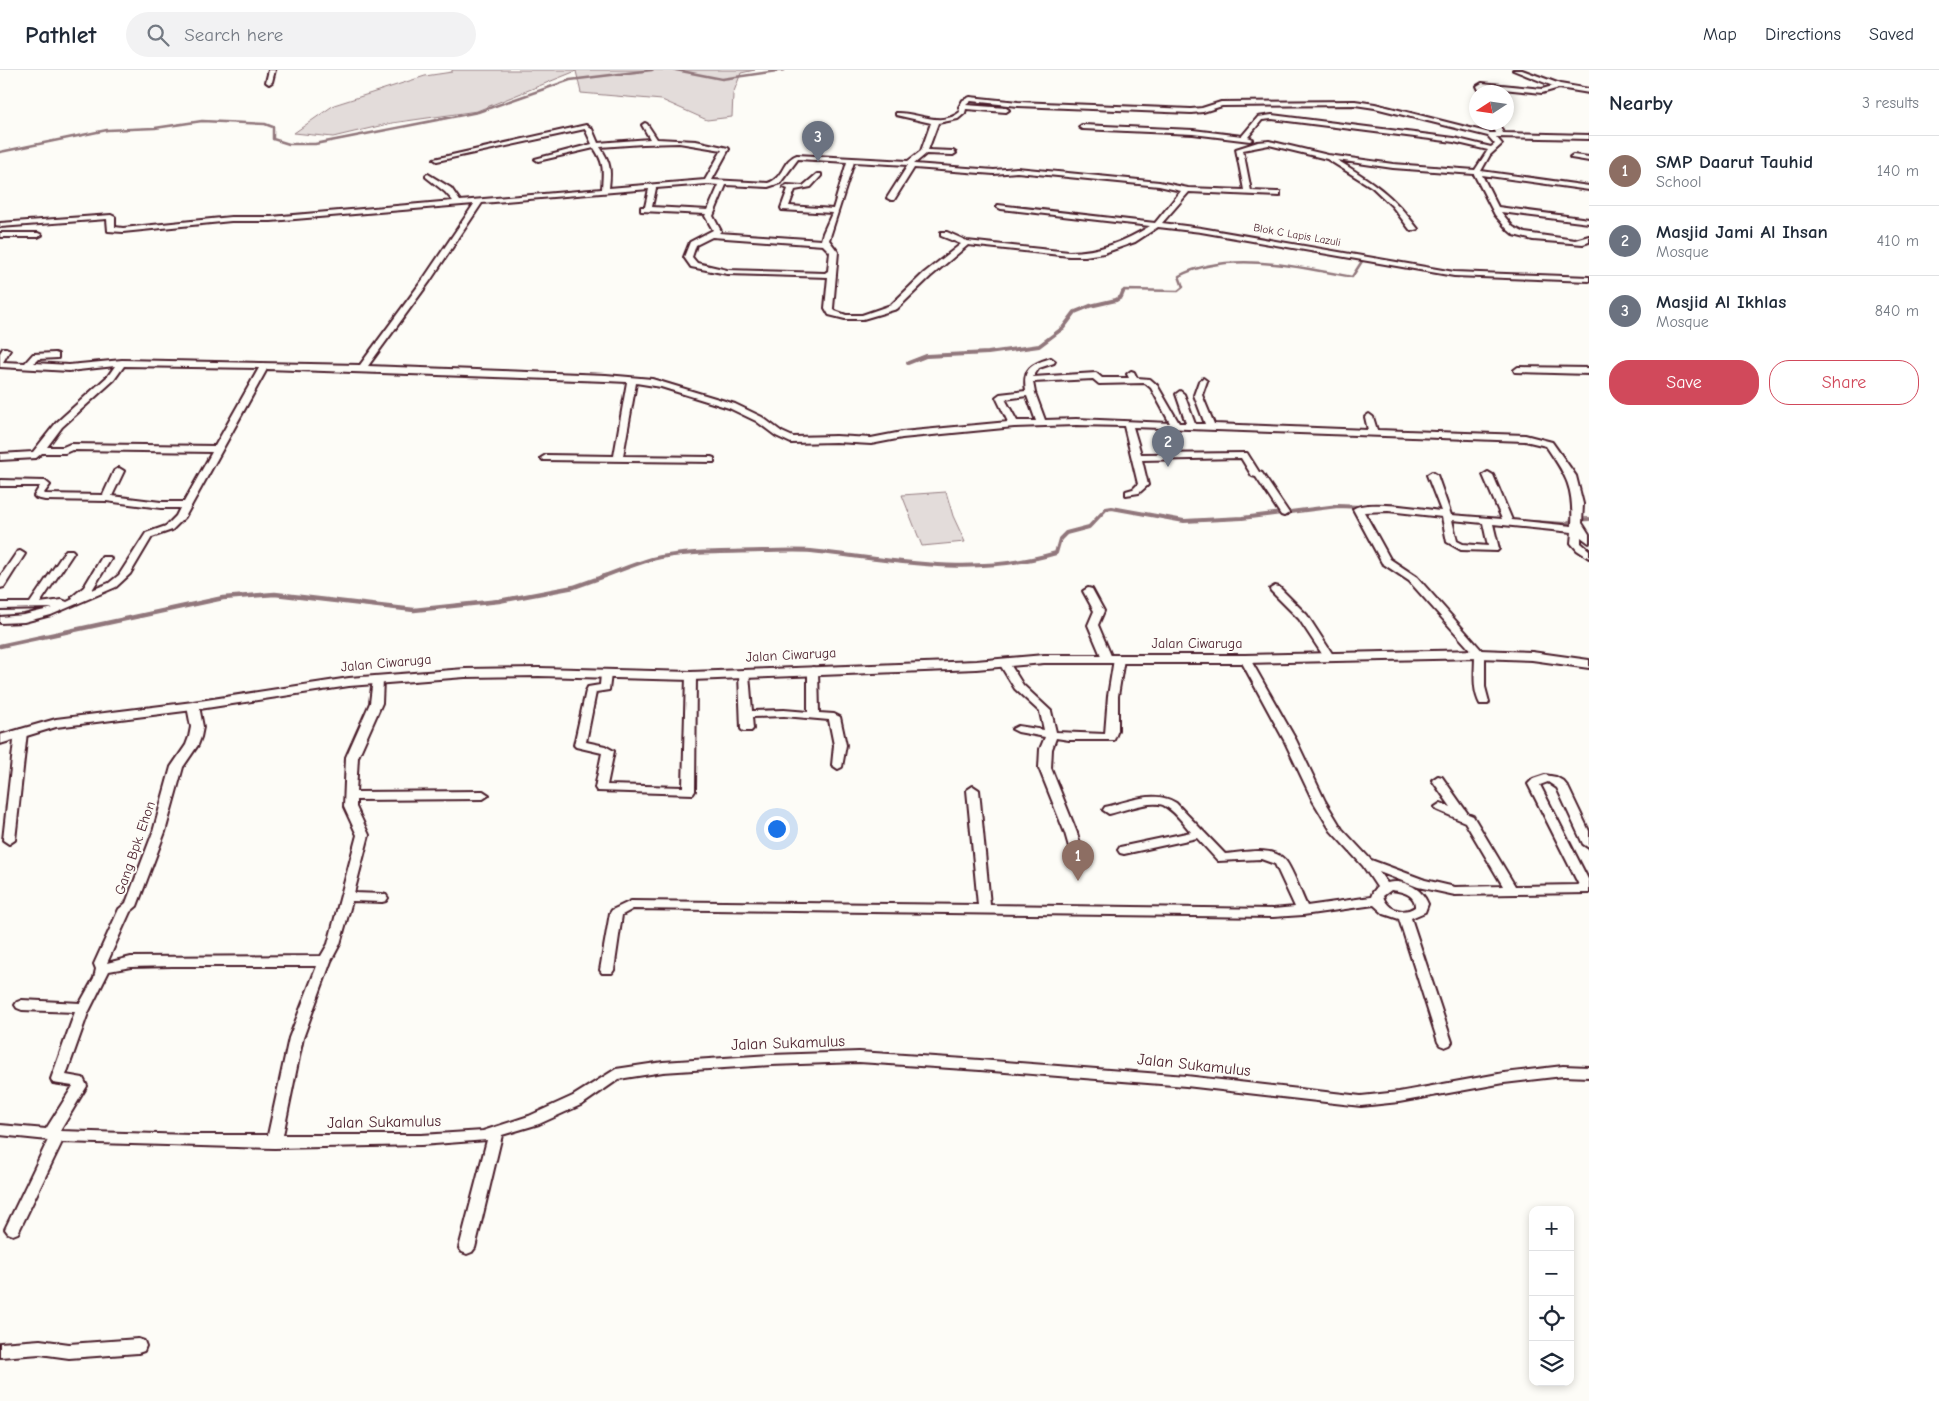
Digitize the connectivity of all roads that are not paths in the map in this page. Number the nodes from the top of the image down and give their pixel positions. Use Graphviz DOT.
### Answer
graph roads {
  1 [pos="272,70"];
  2 [pos="1516,70"];
  3 [pos="269,82"];
  4 [pos="1559,86"];
  5 [pos="1514,88"];
  6 [pos="1589,91"];
  7 [pos="962,107"];
  8 [pos="1006,110"];
  9 [pos="898,114"];
  10 [pos="935,122"];
  11 [pos="644,125"];
  12 [pos="1082,127"];
  13 [pos="1498,130"];
  14 [pos="1490,135"];
  15 [pos="1500,135"];
  16 [pos="1226,136"];
  17 [pos="1589,136"];
  18 [pos="1244,138"];
  19 [pos="655,142"];
  20 [pos="1269,143"];
  21 [pos="596,146"];
  22 [pos="1492,148"];
  23 [pos="1239,149"];
  24 [pos="924,152"];
  25 [pos="953,153"];
  26 [pos="1328,157"];
  27 [pos="1573,157"];
  28 [pos="1589,158"];
  29 [pos="436,159"];
  30 [pos="538,159"];
  31 [pos="852,159"];
  32 [pos="911,164"];
  33 [pos="1477,172"];
  34 [pos="818,175"];
  35 [pos="428,176"];
  36 [pos="707,182"];
  37 [pos="723,183"];
  38 [pos="768,185"];
  39 [pos="653,186"];
  40 [pos="792,188"];
  41 [pos="1589,188"];
  42 [pos="605,190"];
  43 [pos="1188,190"];
  44 [pos="1248,192"];
  45 [pos="1277,194"];
  46 [pos="891,198"];
  47 [pos="480,201"];
  48 [pos="458,202"];
  49 [pos="1001,207"];
  50 [pos="1497,209"];
  51 [pos="836,211"];
  52 [pos="710,212"];
  53 [pos="1589,221"];
  54 [pos="0,225"];
  55 [pos="1157,225"];
  56 [pos="1414,229"];
  57 [pos="944,234"];
  58 [pos="0,235"];
  59 [pos="38,235"];
  60 [pos="713,235"];
  61 [pos="1589,238"];
  62 [pos="966,243"];
  63 [pos="826,244"];
  64 [pos="832,272"];
  65 [pos="1589,279"];
  66 [pos="6,350"];
  67 [pos="55,356"];
  68 [pos="0,360"];
  69 [pos="1051,361"];
  70 [pos="122,363"];
  71 [pos="0,364"];
  72 [pos="28,365"];
  73 [pos="264,367"];
  74 [pos="362,368"];
  75 [pos="1518,370"];
  76 [pos="1589,371"];
  77 [pos="1029,380"];
  78 [pos="632,381"];
  79 [pos="1203,381"];
  80 [pos="1030,393"];
  81 [pos="1180,394"];
  82 [pos="1369,417"];
  83 [pos="1040,422"];
  84 [pos="1128,423"];
  85 [pos="1014,424"];
  86 [pos="1175,424"];
  87 [pos="1191,425"];
  88 [pos="1210,426"];
  89 [pos="1373,432"];
  90 [pos="219,449"];
  91 [pos="41,450"];
  92 [pos="0,457"];
  93 [pos="1136,457"];
  94 [pos="546,458"];
  95 [pos="618,458"];
  96 [pos="711,460"];
  97 [pos="120,471"];
  98 [pos="1432,475"];
  99 [pos="1488,475"];
  100 [pos="0,483"];
  101 [pos="1129,493"];
  102 [pos="106,498"];
  103 [pos="1578,504"];
  104 [pos="188,505"];
  105 [pos="1589,506"];
  106 [pos="1284,513"];
  107 [pos="1447,516"];
  108 [pos="1487,521"];
  109 [pos="1508,523"];
  110 [pos="1576,525"];
  111 [pos="1589,540"];
  112 [pos="69,552"];
  113 [pos="20,554"];
  114 [pos="1589,555"];
  115 [pos="106,560"];
  116 [pos="0,586"];
  117 [pos="1275,589"];
  118 [pos="1088,591"];
  119 [pos="0,606"];
  120 [pos="33,606"];
  121 [pos="0,620"];
  122 [pos="1480,654"];
  123 [pos="1113,658"];
  124 [pos="1330,658"];
  125 [pos="1245,659"];
  126 [pos="1004,662"];
  127 [pos="1589,664"];
  128 [pos="813,670"];
  129 [pos="606,674"];
  130 [pos="744,674"];
  131 [pos="691,676"];
  132 [pos="378,679"];
  133 [pos="1484,702"];
  134 [pos="193,706"];
  135 [pos="747,714"];
  136 [pos="814,715"];
  137 [pos="747,729"];
  138 [pos="1018,729"];
  139 [pos="21,732"];
  140 [pos="1051,734"];
  141 [pos="0,740"];
  142 [pos="838,765"];
  143 [pos="1438,780"];
  144 [pos="974,790"];
  145 [pos="350,796"];
  146 [pos="483,796"];
  147 [pos="1441,807"];
  148 [pos="1109,810"];
  149 [pos="1463,815"];
  150 [pos="1200,834"];
  151 [pos="9,840"];
  152 [pos="1589,844"];
  153 [pos="1124,850"];
  154 [pos="1077,854"];
  155 [pos="1367,863"];
  156 [pos="1588,888"];
  157 [pos="1511,889"];
  158 [pos="1381,894"];
  159 [pos="346,897"];
  160 [pos="382,898"];
  161 [pos="984,910"];
  162 [pos="1303,911"];
  163 [pos="1404,915"];
  164 [pos="325,961"];
  165 [pos="102,968"];
  166 [pos="607,970"];
  167 [pos="22,1005"];
  168 [pos="84,1008"];
  169 [pos="1445,1042"];
  170 [pos="1589,1072"];
  171 [pos="0,1130"];
  172 [pos="496,1132"];
  173 [pos="53,1136"];
  174 [pos="274,1142"];
  175 [pos="13,1229"];
  176 [pos="466,1248"];
  177 [pos="138,1346"];
  178 [pos="0,1350"];
  1 -- 3 [label="street"];
  2 -- 4 [label="street"];
  4 -- 5 [label="street"];
  4 -- 6 [label="street"];
  7 -- 8 [label="street"];
  7 -- 10 [label="street"];
  7 -- 14 [label="street"];
  9 -- 10 [label="street"];
  10 -- 24 [label="street"];
  11 -- 19 [label="street"];
  12 -- 16 [label="street"];
  13 -- 15 [label="street"];
  14 -- 15 [label="street"];
  14 -- 22 [label="street"];
  15 -- 17 [label="street"];
  16 -- 18 [label="street"];
  16 -- 23 [label="street"];
  18 -- 20 [label="street"];
  18 -- 22 [label="street"];
  19 -- 21 [label="street"];
  19 -- 36 [label="street"];
  20 -- 23 [label="street"];
  20 -- 26 [label="street"];
  21 -- 29 [label="street"];
  21 -- 30 [label="street"];
  21 -- 42 [label="street"];
  22 -- 33 [label="street"];
  23 -- 44 [label="street"];
  24 -- 25 [label="street"];
  24 -- 32 [label="street"];
  26 -- 33 [label="street"];
  26 -- 56 [label="street"];
  27 -- 28 [label="street"];
  31 -- 32 [label="street"];
  31 -- 38 [label="street"];
  31 -- 51 [label="street"];
  32 -- 43 [label="street"];
  32 -- 46 [label="street"];
  33 -- 41 [label="street"];
  33 -- 50 [label="street"];
  34 -- 40 [label="street"];
  35 -- 48 [label="street"];
  36 -- 37 [label="street"];
  36 -- 39 [label="street"];
  37 -- 38 [label="street"];
  37 -- 52 [label="street"];
  38 -- 40 [label="street"];
  39 -- 42 [label="street"];
  39 -- 52 [label="street"];
  40 -- 51 [label="street"];
  42 -- 47 [label="street"];
  43 -- 44 [label="street"];
  43 -- 55 [label="street"];
  44 -- 45 [label="street"];
  47 -- 48 [label="street"];
  47 -- 74 [label="street"];
  48 -- 54 [label="street"];
  49 -- 55 [label="street, Blok C Lapis Lazuli"];
  50 -- 53 [label="street"];
  50 -- 61 [label="street"];
  51 -- 63 [label="street"];
  52 -- 60 [label="street"];
  55 -- 62 [label="street"];
  55 -- 65 [label="street, Blok C Lapis Lazuli"];
  57 -- 62 [label="street"];
  58 -- 59 [label="street"];
  60 -- 63 [label="street"];
  60 -- 64 [label="street"];
  62 -- 64 [label="street"];
  63 -- 64 [label="street"];
  66 -- 68 [label="street"];
  67 -- 72 [label="street"];
  69 -- 77 [label="street"];
  70 -- 72 [label="street"];
  70 -- 73 [label="street"];
  70 -- 91 [label="street"];
  71 -- 72 [label="street"];
  73 -- 74 [label="street"];
  73 -- 90 [label="street"];
  74 -- 78 [label="street"];
  75 -- 76 [label="street"];
  77 -- 80 [label="street"];
  77 -- 86 [label="street"];
  78 -- 85 [label="street"];
  78 -- 95 [label="street"];
  79 -- 88 [label="street"];
  80 -- 83 [label="street"];
  80 -- 85 [label="street"];
  81 -- 87 [label="street"];
  82 -- 89 [label="street"];
  83 -- 84 [label="street"];
  83 -- 85 [label="street"];
  84 -- 86 [label="street"];
  84 -- 93 [label="street"];
  86 -- 87 [label="street"];
  87 -- 88 [label="street"];
  88 -- 89 [label="street"];
  89 -- 103 [label="street"];
  90 -- 91 [label="street"];
  90 -- 104 [label="street"];
  91 -- 92 [label="street"];
  93 -- 101 [label="street"];
  93 -- 106 [label="street"];
  94 -- 95 [label="street"];
  95 -- 96 [label="street"];
  97 -- 102 [label="street"];
  98 -- 107 [label="street"];
  99 -- 109 [label="street"];
  100 -- 102 [label="street"];
  102 -- 104 [label="street"];
  103 -- 105 [label="street"];
  103 -- 110 [label="street"];
  104 -- 121 [label="street"];
  107 -- 108 [label="street"];
  107 -- 108 [label="street"];
  107 -- 122 [label="street"];
  108 -- 109 [label="street"];
  109 -- 110 [label="street"];
  110 -- 111 [label="street"];
  110 -- 114 [label="street"];
  112 -- 120 [label="street"];
  113 -- 116 [label="street"];
  115 -- 120 [label="street"];
  117 -- 124 [label="street"];
  118 -- 123 [label="street"];
  119 -- 120 [label="street"];
  122 -- 124 [label="street, Jalan Ciwaruga"];
  122 -- 127 [label="street, Jalan Ciwaruga"];
  122 -- 133 [label="street"];
  123 -- 125 [label="street, Jalan Ciwaruga"];
  123 -- 126 [label="street, Jalan Ciwaruga"];
  123 -- 140 [label="street"];
  124 -- 125 [label="street, Jalan Ciwaruga"];
  125 -- 155 [label="street"];
  126 -- 128 [label="street, Jalan Ciwaruga"];
  126 -- 140 [label="street"];
  128 -- 130 [label="street, Jalan Ciwaruga"];
  128 -- 136 [label="street"];
  129 -- 131 [label="street, Jalan Ciwaruga"];
  129 -- 131 [label="street"];
  129 -- 132 [label="street, Jalan Ciwaruga"];
  130 -- 131 [label="street, Jalan Ciwaruga"];
  130 -- 135 [label="street"];
  132 -- 134 [label="street, Jalan Ciwaruga"];
  132 -- 145 [label="street"];
  134 -- 139 [label="street, Jalan Ciwaruga"];
  134 -- 165 [label="street, Gang Bpk. Ehon"];
  135 -- 136 [label="street"];
  135 -- 137 [label="street"];
  136 -- 142 [label="street"];
  138 -- 140 [label="street"];
  139 -- 141 [label="street, Jalan Ciwaruga"];
  139 -- 151 [label="street"];
  140 -- 154 [label="street"];
  143 -- 149 [label="street"];
  144 -- 161 [label="street"];
  145 -- 146 [label="street"];
  145 -- 159 [label="street"];
  147 -- 149 [label="street"];
  148 -- 150 [label="street"];
  149 -- 157 [label="street"];
  150 -- 153 [label="street"];
  150 -- 162 [label="street"];
  152 -- 156 [label="street"];
  155 -- 157 [label="street"];
  155 -- 158 [label="street"];
  156 -- 157 [label="street"];
  158 -- 162 [label="street"];
  158 -- 163 [label="street"];
  158 -- 163 [label="street"];
  159 -- 160 [label="street"];
  159 -- 164 [label="street"];
  161 -- 162 [label="street"];
  161 -- 166 [label="street"];
  163 -- 169 [label="street"];
  164 -- 165 [label="street"];
  164 -- 174 [label="street"];
  165 -- 168 [label="street, Gang Bpk. Ehon"];
  167 -- 168 [label="street"];
  168 -- 173 [label="street, Gang Bpk. Ehon"];
  170 -- 172 [label="street, Jalan Sukamulus"];
  171 -- 173 [label="street, Jalan Sukamulus"];
  172 -- 174 [label="street, Jalan Sukamulus"];
  172 -- 176 [label="street"];
  173 -- 174 [label="street, Jalan Sukamulus"];
  173 -- 175 [label="street"];
  177 -- 178 [label="street"];
}
